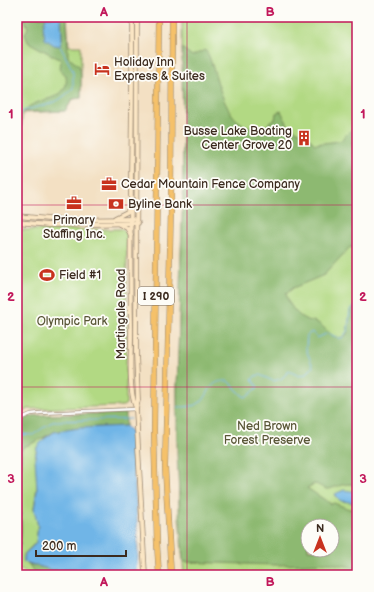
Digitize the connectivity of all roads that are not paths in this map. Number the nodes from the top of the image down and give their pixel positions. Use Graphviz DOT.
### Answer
graph roads {
  1 [pos="132,17"];
  2 [pos="137,17"];
  3 [pos="159,17"];
  4 [pos="172,17"];
  5 [pos="132,205"];
  6 [pos="17,216"];
  7 [pos="111,219"];
  8 [pos="132,221"];
  9 [pos="138,221"];
  10 [pos="17,222"];
  11 [pos="117,223"];
  12 [pos="131,235"];
  13 [pos="136,409"];
  14 [pos="17,420"];
  15 [pos="145,575"];
  16 [pos="159,575"];
  17 [pos="171,575"];
  1 -- 5 [label="street, Martingale Road"];
  2 -- 9 [label="street, Martingale Road"];
  3 -- 16 [label="highway, I 290"];
  4 -- 17 [label="highway, I 290"];
  5 -- 7 [label="street"];
  5 -- 8 [label="street, Martingale Road"];
  6 -- 7 [label="street"];
  7 -- 8 [label="street"];
  8 -- 9 [label="street"];
  8 -- 11 [label="street"];
  8 -- 12 [label="street, Martingale Road"];
  9 -- 13 [label="street, Martingale Road"];
  10 -- 11 [label="street"];
  11 -- 12 [label="street"];
  12 -- 13 [label="street, Martingale Road"];
  13 -- 14 [label="street"];
  13 -- 15 [label="street, Martingale Road"];
}
